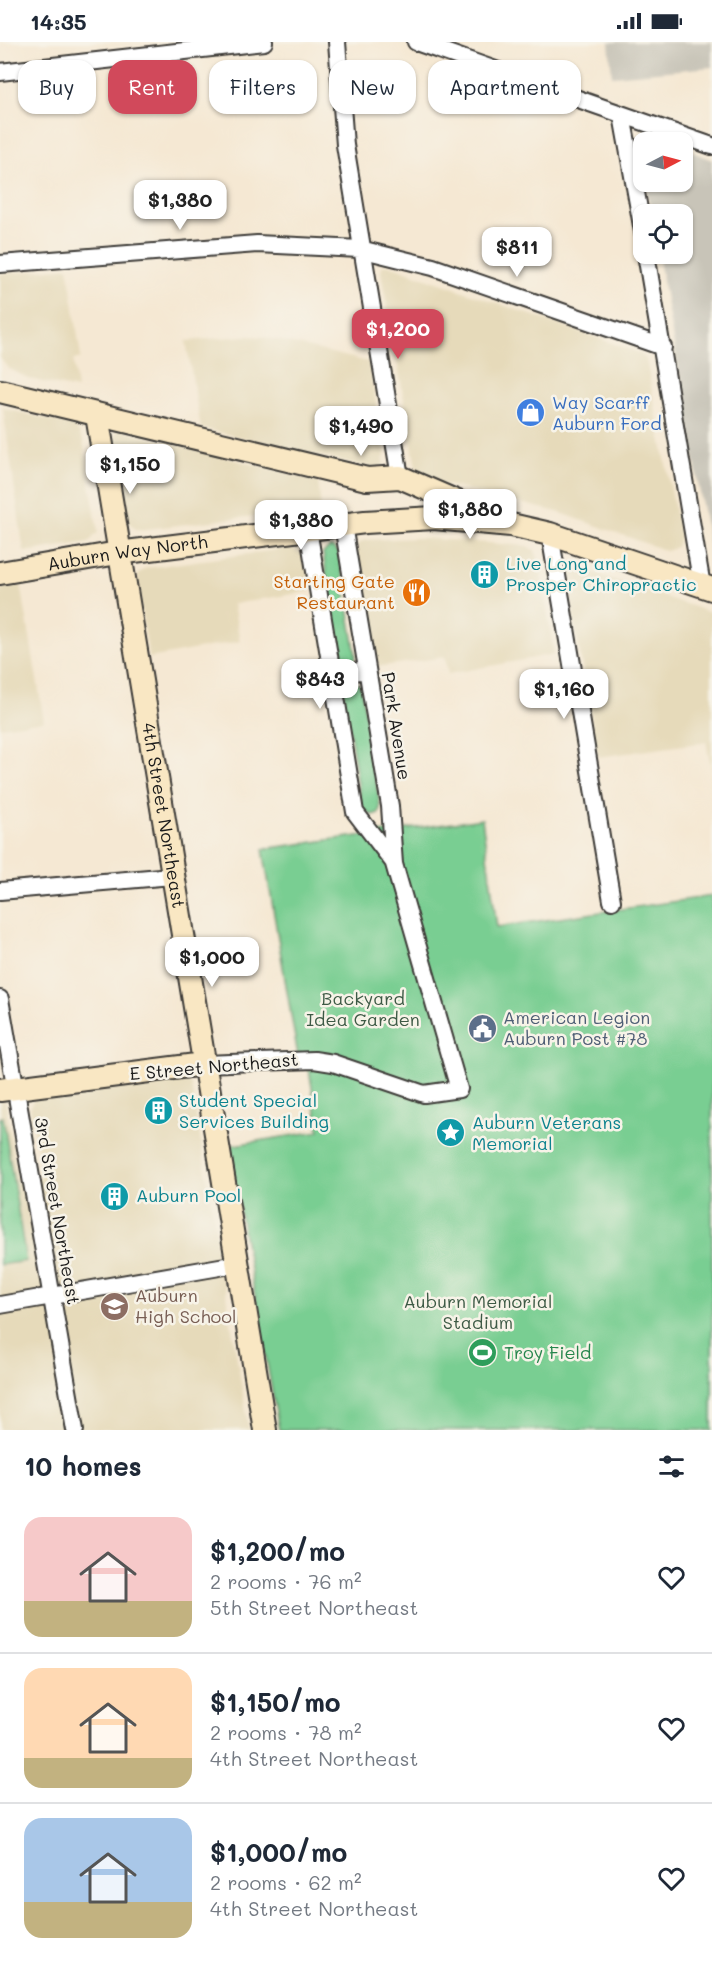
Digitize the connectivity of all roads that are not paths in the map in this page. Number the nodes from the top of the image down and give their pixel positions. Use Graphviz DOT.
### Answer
graph roads {
  1 [pos="264,42"];
  2 [pos="337,42"];
  3 [pos="416,42"];
  4 [pos="0,72"];
  5 [pos="622,115"];
  6 [pos="712,146"];
  7 [pos="638,204"];
  8 [pos="360,249"];
  9 [pos="0,264"];
  10 [pos="648,264"];
  11 [pos="663,347"];
  12 [pos="0,372"];
  13 [pos="11,394"];
  14 [pos="97,415"];
  15 [pos="400,477"];
  16 [pos="343,525"];
  17 [pos="511,525"];
  18 [pos="308,530"];
  19 [pos="550,534"];
  20 [pos="118,553"];
  21 [pos="0,573"];
  22 [pos="707,588"];
  23 [pos="367,670"];
  24 [pos="331,675"];
  25 [pos="394,864"];
  26 [pos="172,876"];
  27 [pos="0,891"];
  28 [pos="612,901"];
  29 [pos="0,999"];
  30 [pos="204,1064"];
  31 [pos="8,1089"];
  32 [pos="459,1089"];
  33 [pos="237,1264"];
  34 [pos="52,1296"];
  35 [pos="0,1305"];
  36 [pos="75,1430"];
  37 [pos="265,1430"];
  1 -- 4 [label="street"];
  2 -- 8 [label="street"];
  3 -- 5 [label="street"];
  5 -- 6 [label="street"];
  5 -- 7 [label="street"];
  8 -- 9 [label="street"];
  8 -- 11 [label="street"];
  8 -- 15 [label="street"];
  10 -- 11 [label="street"];
  11 -- 22 [label="street"];
  12 -- 13 [label="main road"];
  13 -- 14 [label="main road"];
  14 -- 15 [label="main road"];
  14 -- 20 [label="main road, 4th Street Northeast"];
  15 -- 17 [label="main road"];
  16 -- 17 [label="main road, Auburn Way North"];
  16 -- 18 [label="main road, Auburn Way North"];
  16 -- 23 [label="street, Park Avenue"];
  17 -- 19 [label="main road, Auburn Way North"];
  18 -- 20 [label="main road, Auburn Way North"];
  18 -- 24 [label="street, Park Avenue"];
  19 -- 22 [label="main road, Auburn Way North"];
  19 -- 28 [label="street"];
  20 -- 21 [label="main road, Auburn Way North"];
  20 -- 26 [label="main road, 4th Street Northeast"];
  23 -- 24 [label="street"];
  23 -- 25 [label="street, Park Avenue"];
  24 -- 25 [label="street, Park Avenue"];
  25 -- 32 [label="street, Park Avenue"];
  26 -- 27 [label="street"];
  26 -- 30 [label="main road, 4th Street Northeast"];
  29 -- 31 [label="street, 3rd Street Northeast"];
  30 -- 31 [label="main road, E Street Northeast"];
  30 -- 32 [label="street, E Street Northeast"];
  30 -- 33 [label="main road, 4th Street Northeast"];
  31 -- 34 [label="street, 3rd Street Northeast"];
  33 -- 34 [label="street"];
  33 -- 37 [label="main road, 4th Street Northeast"];
  34 -- 35 [label="street"];
  34 -- 36 [label="street, 3rd Street Northeast"];
}
